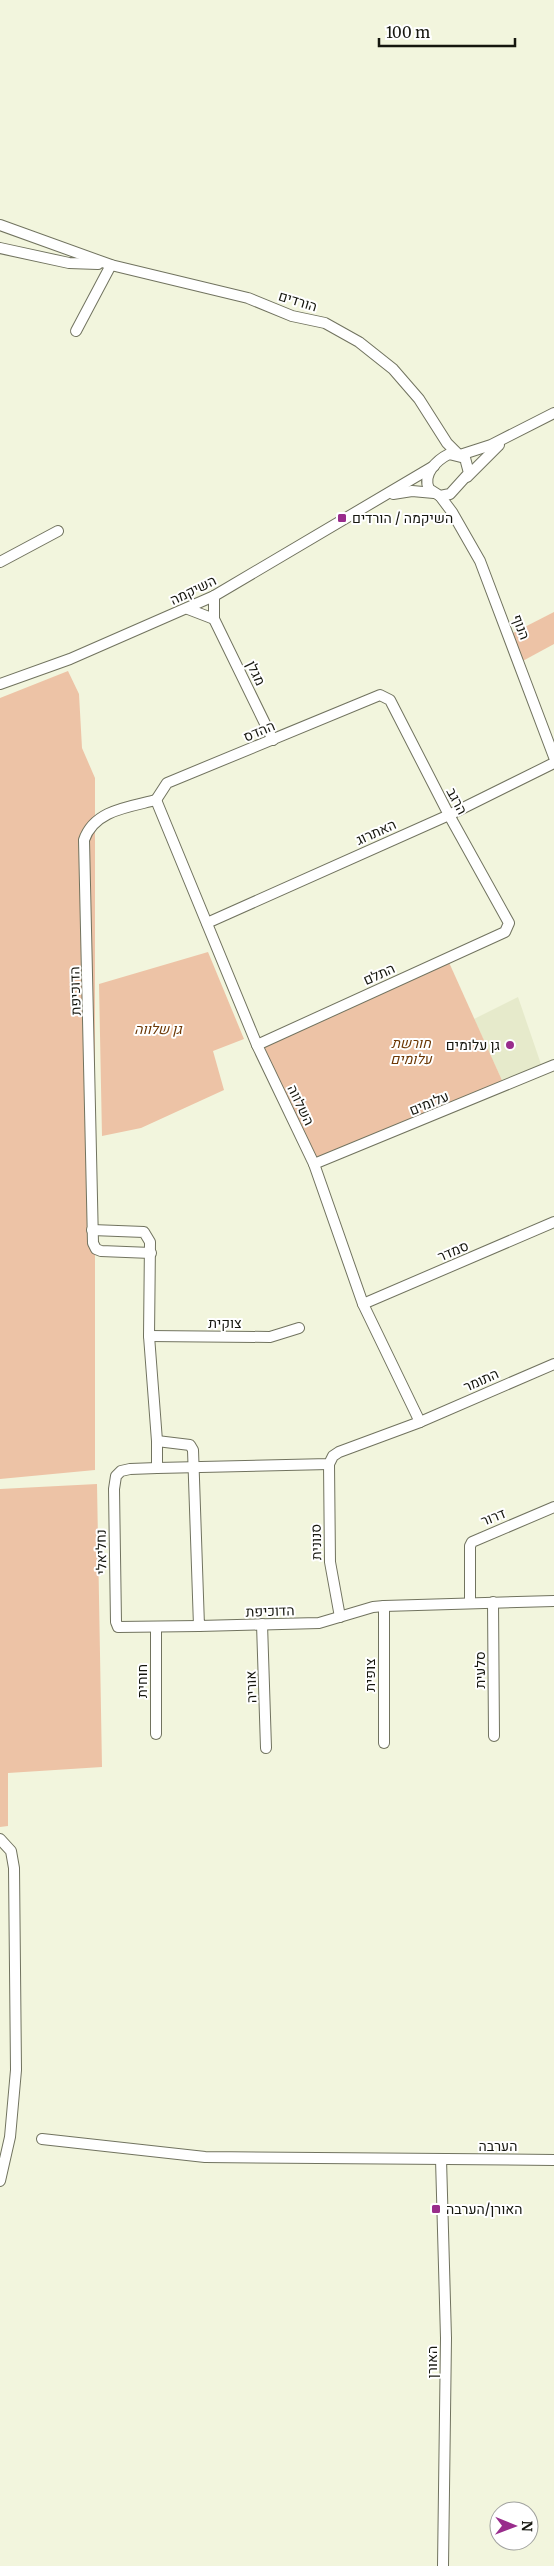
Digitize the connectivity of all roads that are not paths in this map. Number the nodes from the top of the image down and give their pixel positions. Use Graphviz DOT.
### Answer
graph roads {
  1 [pos="0,225"];
  2 [pos="0,248"];
  3 [pos="111,265"];
  4 [pos="76,330"];
  5 [pos="554,413"];
  6 [pos="438,428"];
  7 [pos="507,437"];
  8 [pos="459,455"];
  9 [pos="436,463"];
  10 [pos="466,478"];
  11 [pos="454,490"];
  12 [pos="437,494"];
  13 [pos="385,496"];
  14 [pos="452,512"];
  15 [pos="58,531"];
  16 [pos="0,562"];
  17 [pos="214,596"];
  18 [pos="188,609"];
  19 [pos="214,619"];
  20 [pos="0,684"];
  21 [pos="380,695"];
  22 [pos="273,740"];
  23 [pos="554,757"];
  24 [pos="554,763"];
  25 [pos="156,800"];
  26 [pos="449,815"];
  27 [pos="207,923"];
  28 [pos="509,924"];
  29 [pos="257,1045"];
  30 [pos="554,1065"];
  31 [pos="314,1164"];
  32 [pos="554,1222"];
  33 [pos="92,1230"];
  34 [pos="150,1252"];
  35 [pos="364,1304"];
  36 [pos="299,1328"];
  37 [pos="149,1336"];
  38 [pos="554,1364"];
  39 [pos="420,1422"];
  40 [pos="157,1441"];
  41 [pos="329,1464"];
  42 [pos="157,1468"];
  43 [pos="193,1468"];
  44 [pos="554,1507"];
  45 [pos="554,1601"];
  46 [pos="470,1602"];
  47 [pos="493,1602"];
  48 [pos="384,1606"];
  49 [pos="340,1617"];
  50 [pos="262,1624"];
  51 [pos="199,1626"];
  52 [pos="118,1627"];
  53 [pos="156,1628"];
  54 [pos="156,1734"];
  55 [pos="494,1736"];
  56 [pos="384,1743"];
  57 [pos="266,1748"];
  58 [pos="0,1839"];
  59 [pos="5,2136"];
  60 [pos="42,2139"];
  61 [pos="441,2159"];
  62 [pos="554,2160"];
  63 [pos="0,2181"];
  64 [pos="443,2566"];
  1 -- 3 [label="street, הורדים"];
  2 -- 3 [label="street, הורדים"];
  3 -- 4 [label="street"];
  3 -- 6 [label="street, הורדים"];
  5 -- 7 [label="street"];
  6 -- 8 [label="street, הורדים"];
  6 -- 9 [label="street, הורדים"];
  7 -- 8 [label="street"];
  7 -- 10 [label="street"];
  8 -- 9 [label="street"];
  8 -- 10 [label="street"];
  9 -- 12 [label="street"];
  9 -- 13 [label="street, השיקמה"];
  10 -- 11 [label="street"];
  11 -- 12 [label="street"];
  11 -- 14 [label="street"];
  12 -- 13 [label="street"];
  12 -- 14 [label="street, הנוף"];
  13 -- 17 [label="street, השיקמה"];
  14 -- 23 [label="street, הנוף"];
  15 -- 16 [label="street"];
  17 -- 18 [label="street, השיקמה"];
  17 -- 19 [label="street, מגלן"];
  18 -- 19 [label="street"];
  18 -- 20 [label="street, השיקמה"];
  19 -- 22 [label="street, מגלן"];
  21 -- 22 [label="street, ההדס"];
  21 -- 26 [label="street, הרגב"];
  22 -- 25 [label="street, ההדס"];
  24 -- 26 [label="street, האתרוג"];
  25 -- 27 [label="street, השלווה"];
  25 -- 33 [label="street, הדוכיפת"];
  26 -- 27 [label="street, האתרוג"];
  26 -- 28 [label="street, הרגב"];
  27 -- 29 [label="street, השלווה"];
  28 -- 29 [label="street, התלם"];
  29 -- 31 [label="street, השלווה"];
  30 -- 31 [label="street, עלומים"];
  31 -- 35 [label="street, השלווה"];
  32 -- 35 [label="street, סמדר"];
  33 -- 34 [label="street"];
  33 -- 34 [label="street, הדוכיפת"];
  34 -- 37 [label="street"];
  35 -- 39 [label="street, השלווה"];
  36 -- 37 [label="street, צוקית"];
  37 -- 40 [label="street"];
  38 -- 39 [label="street, התומר"];
  39 -- 41 [label="street, התומר"];
  40 -- 42 [label="street"];
  40 -- 43 [label="street"];
  41 -- 43 [label="street"];
  41 -- 49 [label="street, סנונית"];
  42 -- 43 [label="street"];
  42 -- 52 [label="street, נחליאלי"];
  43 -- 51 [label="street"];
  44 -- 46 [label="street, דרור"];
  45 -- 47 [label="street, הדוכיפת"];
  46 -- 47 [label="street, הדוכיפת"];
  46 -- 48 [label="street, הדוכיפת"];
  47 -- 55 [label="street, סלעית"];
  48 -- 49 [label="street, הדוכיפת"];
  48 -- 56 [label="street, צופית"];
  49 -- 50 [label="street, הדוכיפת"];
  50 -- 51 [label="street, הדוכיפת"];
  50 -- 57 [label="street, אוריה"];
  51 -- 53 [label="street, הדוכיפת"];
  52 -- 53 [label="street, הדוכיפת"];
  53 -- 54 [label="street, חוחית"];
  58 -- 59 [label="street"];
  59 -- 63 [label="street"];
  60 -- 61 [label="street, הערבה"];
  61 -- 62 [label="street, הערבה"];
  61 -- 64 [label="street, האורן"];
}
